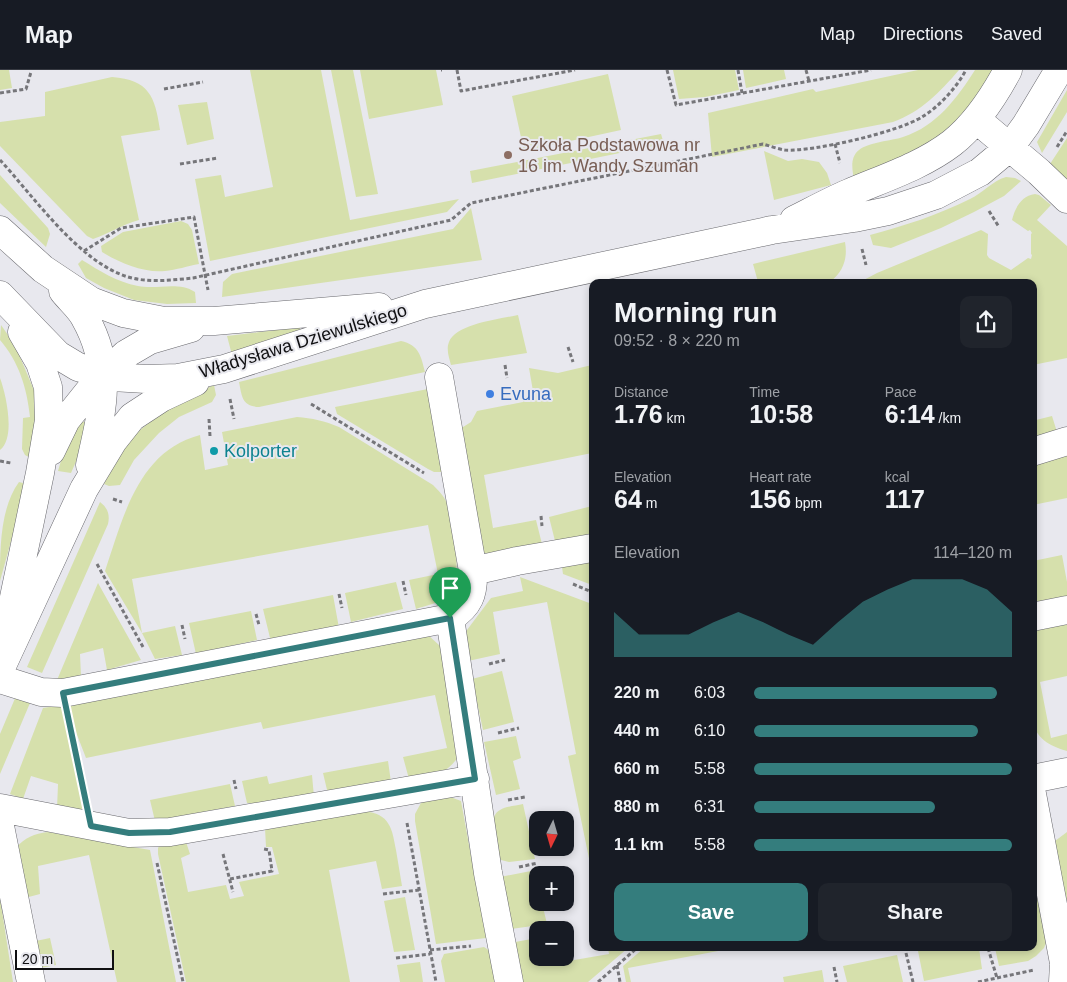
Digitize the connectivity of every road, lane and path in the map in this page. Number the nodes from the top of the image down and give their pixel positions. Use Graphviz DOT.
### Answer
graph roads {
  1 [pos="457,70"];
  2 [pos="575,70"];
  3 [pos="667,70"];
  4 [pos="738,70"];
  5 [pos="806,70"];
  6 [pos="871,70"];
  7 [pos="966,70"];
  8 [pos="1008,70"];
  9 [pos="1059,70"];
  10 [pos="31,72"];
  11 [pos="809,81"];
  12 [pos="203,82"];
  13 [pos="164,89"];
  14 [pos="0,93"];
  15 [pos="742,93"];
  16 [pos="976,119"];
  17 [pos="1010,147"];
  18 [pos="218,158"];
  19 [pos="0,160"];
  20 [pos="180,164"];
  21 [pos="1067,199"];
  22 [pos="989,212"];
  23 [pos="999,227"];
  24 [pos="0,230"];
  25 [pos="772,230"];
  26 [pos="84,251"];
  27 [pos="43,269"];
  28 [pos="205,275"];
  29 [pos="3,299"];
  30 [pos="425,304"];
  31 [pos="214,321"];
  32 [pos="568,347"];
  33 [pos="572,362"];
  34 [pos="505,365"];
  35 [pos="224,369"];
  36 [pos="104,375"];
  37 [pos="439,377"];
  38 [pos="507,378"];
  39 [pos="311,404"];
  40 [pos="209,419"];
  41 [pos="210,436"];
  42 [pos="1067,441"];
  43 [pos="1037,450"];
  44 [pos="0,461"];
  45 [pos="9,462"];
  46 [pos="40,473"];
  47 [pos="84,489"];
  48 [pos="460,496"];
  49 [pos="589,549"];
  50 [pos="96,564"];
  51 [pos="473,571"];
  52 [pos="1067,610"];
  53 [pos="1037,616"];
  54 [pos="450,618"];
  55 [pos="0,662"];
  56 [pos="0,670"];
  57 [pos="158,674"];
  58 [pos="0,679"];
  59 [pos="63,693"];
  60 [pos="1067,772"];
  61 [pos="1037,778"];
  62 [pos="475,779"];
  63 [pos="402,791"];
  64 [pos="0,808"];
  65 [pos="1037,823"];
  66 [pos="215,824"];
  67 [pos="0,826"];
  68 [pos="91,826"];
  69 [pos="150,833"];
  70 [pos="261,849"];
  71 [pos="230,879"];
  72 [pos="419,890"];
  73 [pos="233,892"];
  74 [pos="383,894"];
  75 [pos="502,943"];
  76 [pos="633,951"];
  77 [pos="989,951"];
  78 [pos="430,952"];
  79 [pos="906,953"];
  80 [pos="396,958"];
  81 [pos="617,965"];
  82 [pos="834,967"];
  83 [pos="1063,973"];
  84 [pos="997,978"];
  85 [pos="985,981"];
  86 [pos="31,982"];
  87 [pos="183,982"];
  88 [pos="436,982"];
  89 [pos="509,982"];
  90 [pos="598,982"];
  91 [pos="620,982"];
  92 [pos="837,982"];
  93 [pos="913,982"];
  94 [pos="978,982"];
  1 -- 2 [label="path"];
  3 -- 15 [label="path"];
  4 -- 15 [label="path"];
  5 -- 11 [label="path"];
  6 -- 11 [label="path"];
  7 -- 28 [label="path"];
  8 -- 16 [label="street, Władysława Dziewulskiego"];
  9 -- 17 [label="street, Władysława Dziewulskiego"];
  10 -- 14 [label="path"];
  11 -- 15 [label="path"];
  12 -- 13 [label="path"];
  16 -- 17 [label="street"];
  16 -- 25 [label="street, Władysława Dziewulskiego"];
  17 -- 21 [label="street"];
  17 -- 25 [label="street, Władysława Dziewulskiego"];
  18 -- 20 [label="path"];
  19 -- 26 [label="path"];
  22 -- 23 [label="path"];
  24 -- 27 [label="street, Władysława Dziewulskiego"];
  25 -- 30 [label="street, Władysława Dziewulskiego"];
  26 -- 28 [label="path"];
  26 -- 28 [label="path"];
  27 -- 31 [label="street, Władysława Dziewulskiego"];
  27 -- 36 [label="street"];
  29 -- 36 [label="street, Władysława Dziewulskiego"];
  29 -- 46 [label="street"];
  30 -- 31 [label="street, Władysława Dziewulskiego"];
  30 -- 35 [label="street, Władysława Dziewulskiego"];
  31 -- 36 [label="street"];
  32 -- 33 [label="path"];
  34 -- 38 [label="path"];
  35 -- 36 [label="street, Władysława Dziewulskiego"];
  35 -- 47 [label="street"];
  36 -- 46 [label="street"];
  36 -- 47 [label="street"];
  37 -- 48 [label="street"];
  39 -- 48 [label="path"];
  40 -- 41 [label="path"];
  42 -- 43 [label="street"];
  44 -- 45 [label="path"];
  46 -- 55 [label="street"];
  47 -- 56 [label="street"];
  48 -- 51 [label="street"];
  49 -- 51 [label="street"];
  50 -- 57 [label="path"];
  51 -- 54 [label="street"];
  52 -- 53 [label="street"];
  54 -- 57 [label="street"];
  54 -- 62 [label="street"];
  57 -- 59 [label="street"];
  58 -- 59 [label="street"];
  59 -- 68 [label="path"];
  60 -- 61 [label="street"];
  62 -- 63 [label="street"];
  62 -- 75 [label="street"];
  63 -- 66 [label="street"];
  63 -- 72 [label="path"];
  64 -- 68 [label="street"];
  65 -- 83 [label="street"];
  66 -- 69 [label="street"];
  66 -- 71 [label="path"];
  67 -- 86 [label="street"];
  68 -- 69 [label="street"];
  69 -- 87 [label="path"];
  70 -- 71 [label="path"];
  71 -- 73 [label="path"];
  72 -- 74 [label="path"];
  72 -- 78 [label="path"];
  75 -- 78 [label="path"];
  75 -- 89 [label="street"];
  76 -- 81 [label="path"];
  77 -- 84 [label="path"];
  78 -- 80 [label="path"];
  78 -- 88 [label="path"];
  79 -- 93 [label="path"];
  81 -- 90 [label="path"];
  81 -- 91 [label="path"];
  82 -- 92 [label="path"];
  83 -- 84 [label="path"];
  84 -- 85 [label="path"];
  85 -- 94 [label="path"];
}
